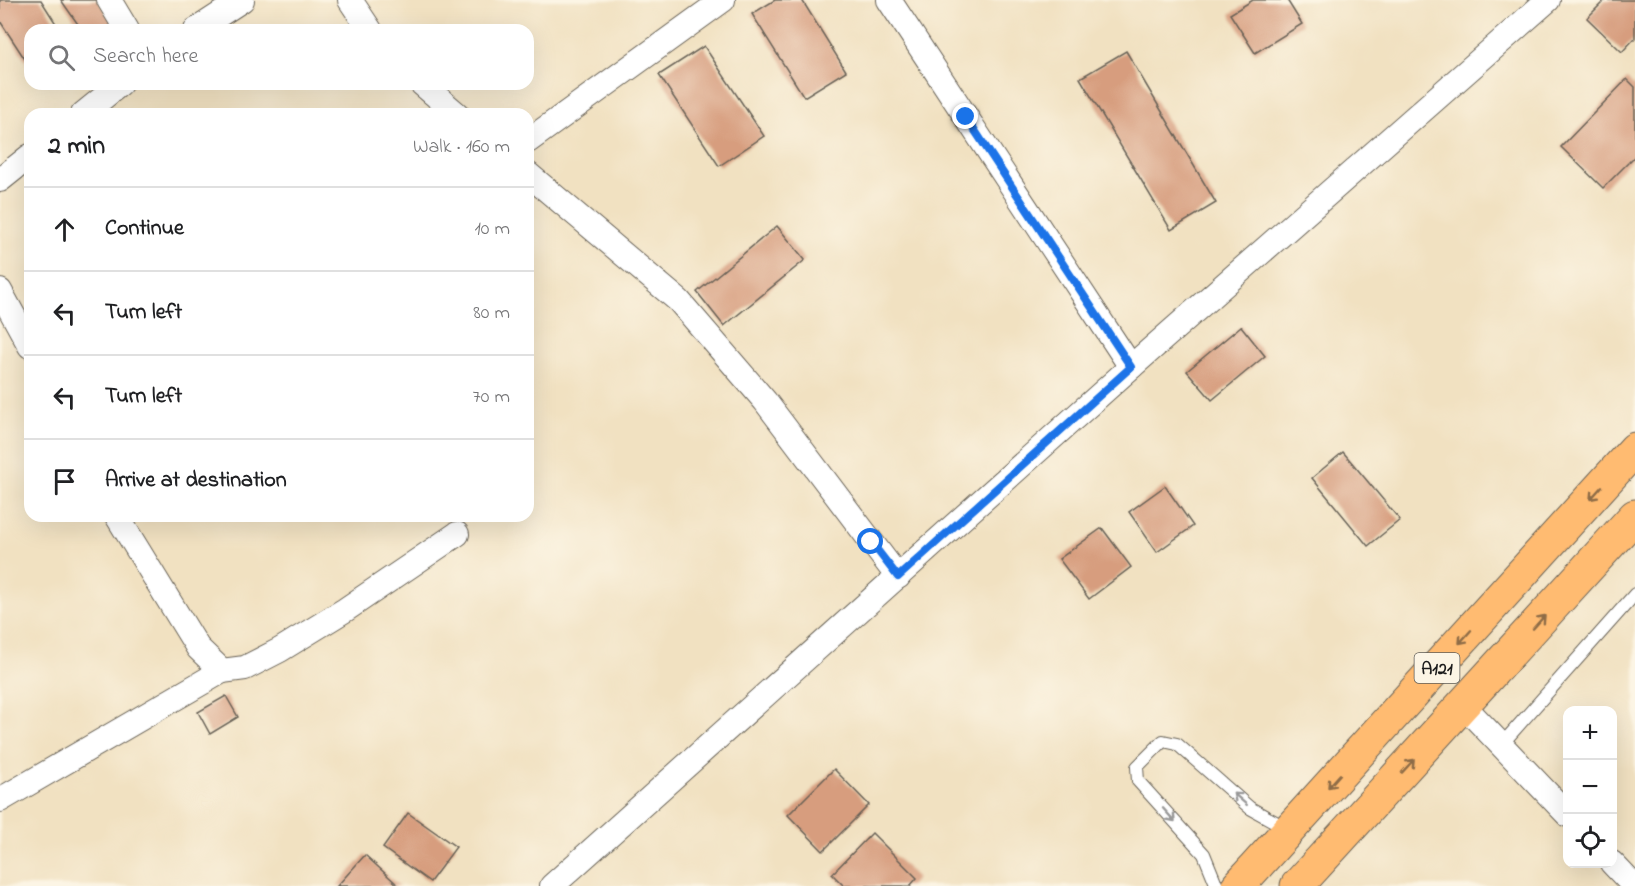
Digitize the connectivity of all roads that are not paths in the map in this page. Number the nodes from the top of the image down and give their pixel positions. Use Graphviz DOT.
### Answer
graph roads {
  1 [pos="109,0"];
  2 [pos="242,0"];
  3 [pos="350,0"];
  4 [pos="723,0"];
  5 [pos="889,0"];
  6 [pos="1548,0"];
  7 [pos="123,24"];
  8 [pos="205,24"];
  9 [pos="366,24"];
  10 [pos="113,90"];
  11 [pos="429,90"];
  12 [pos="90,108"];
  13 [pos="450,108"];
  14 [pos="534,137"];
  15 [pos="24,161"];
  16 [pos="534,179"];
  17 [pos="0,180"];
  18 [pos="0,291"];
  19 [pos="24,335"];
  20 [pos="1131,367"];
  21 [pos="1635,449"];
  22 [pos="1635,516"];
  23 [pos="121,522"];
  24 [pos="458,534"];
  25 [pos="898,577"];
  26 [pos="1635,594"];
  27 [pos="222,671"];
  28 [pos="1463,705"];
  29 [pos="1501,745"];
  30 [pos="0,800"];
  31 [pos="1567,814"];
  32 [pos="1290,830"];
  33 [pos="1617,868"];
  34 [pos="552,886"];
  35 [pos="1217,886"];
  36 [pos="1238,886"];
  37 [pos="1297,886"];
  38 [pos="1634,886"];
  1 -- 7 [label="street"];
  2 -- 8 [label="street"];
  3 -- 9 [label="street"];
  4 -- 14 [label="street"];
  5 -- 20 [label="street"];
  6 -- 20 [label="street"];
  10 -- 12 [label="street"];
  11 -- 13 [label="street"];
  15 -- 17 [label="street"];
  16 -- 25 [label="street"];
  18 -- 19 [label="street"];
  20 -- 25 [label="street"];
  21 -- 32 [label="highway, A121, one-way"];
  28 -- 22 [label="highway, A121, one-way"];
  23 -- 27 [label="street"];
  24 -- 27 [label="street"];
  25 -- 34 [label="street"];
  26 -- 29 [label="lane"];
  27 -- 30 [label="street"];
  28 -- 29 [label="street"];
  37 -- 28 [label="highway, A121, one-way"];
  29 -- 31 [label="street"];
  32 -- 35 [label="lane, one-way"];
  32 -- 36 [label="highway, A121"];
  33 -- 38 [label="street"];
}
